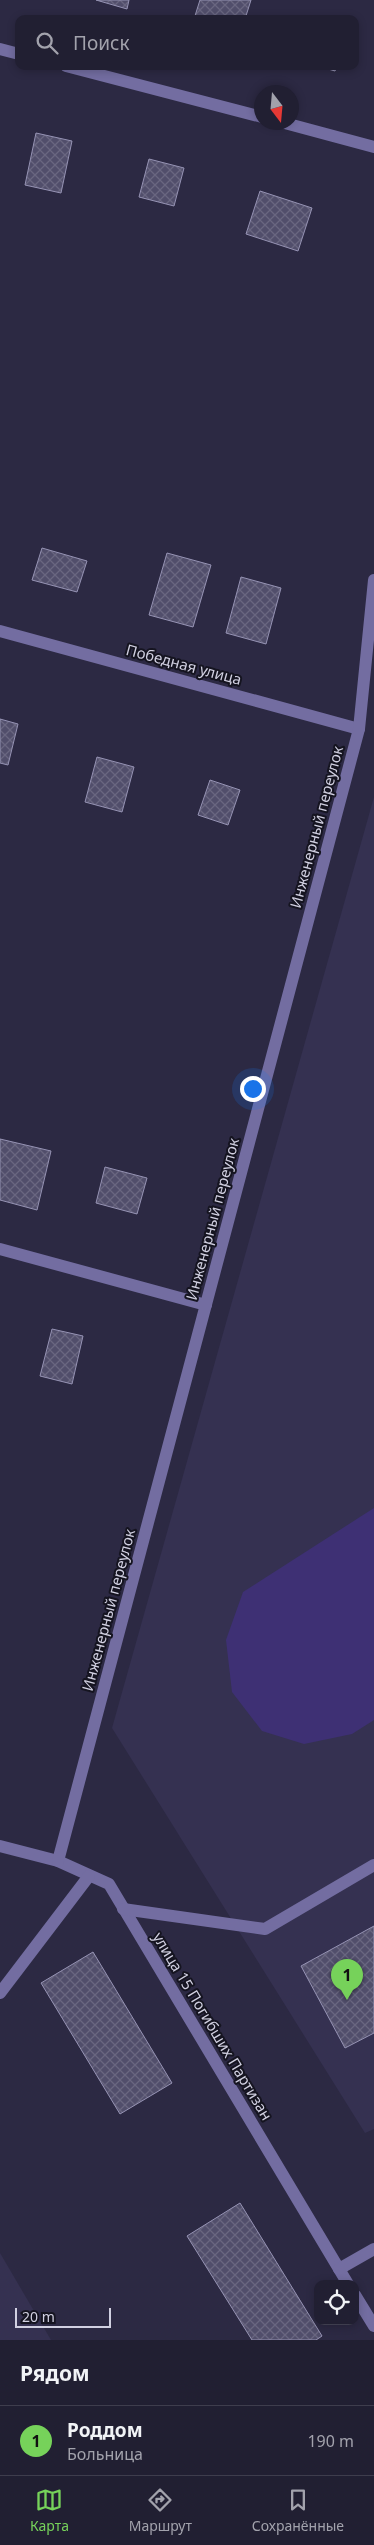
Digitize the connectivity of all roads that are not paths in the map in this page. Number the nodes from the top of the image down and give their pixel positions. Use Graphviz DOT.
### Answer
graph roads {
  1 [pos="0,49"];
  2 [pos="15,53"];
  3 [pos="81,70"];
  4 [pos="254,116"];
  5 [pos="299,127"];
  6 [pos="374,147"];
  7 [pos="374,580"];
  8 [pos="0,631"];
  9 [pos="359,729"];
  10 [pos="0,1249"];
  11 [pos="206,1305"];
  12 [pos="0,1846"];
  13 [pos="58,1861"];
  14 [pos="374,1865"];
  15 [pos="89,1876"];
  16 [pos="123,1909"];
  17 [pos="0,1993"];
  18 [pos="374,2249"];
  19 [pos="339,2269"];
  20 [pos="346,2280"];
  21 [pos="359,2302"];
  22 [pos="374,2326"];
  1 -- 2 [label="street"];
  3 -- 4 [label="street"];
  5 -- 6 [label="street"];
  7 -- 9 [label="street, Инженерный переулок"];
  8 -- 9 [label="street, Победная улица"];
  9 -- 11 [label="street, Инженерный переулок"];
  10 -- 11 [label="street"];
  11 -- 13 [label="street, Инженерный переулок"];
  12 -- 13 [label="street, улица 15 Погибших Партизан"];
  13 -- 15 [label="street, улица 15 Погибших Партизан"];
  14 -- 16 [label="street"];
  15 -- 16 [label="street, улица 15 Погибших Партизан"];
  15 -- 17 [label="street"];
  16 -- 19 [label="street, улица 15 Погибших Партизан"];
  18 -- 19 [label="street"];
  19 -- 20 [label="street, улица 15 Погибших Партизан"];
  21 -- 22 [label="street"];
}
